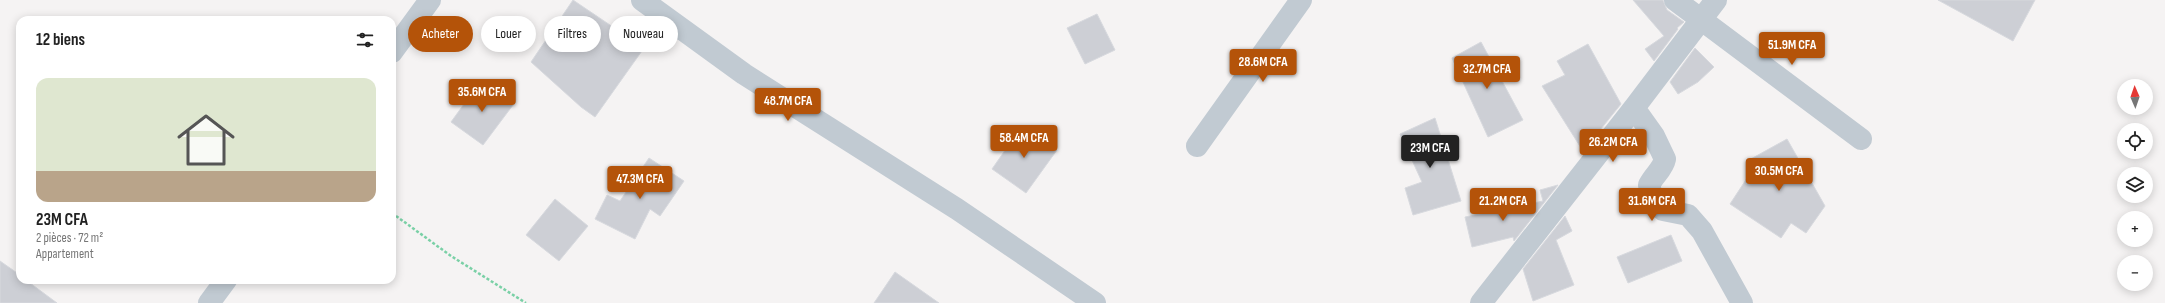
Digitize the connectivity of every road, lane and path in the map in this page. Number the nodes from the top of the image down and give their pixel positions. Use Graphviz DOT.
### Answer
graph roads {
  1 [pos="430,0"];
  2 [pos="642,0"];
  3 [pos="1300,0"];
  4 [pos="1675,0"];
  5 [pos="1716,0"];
  6 [pos="1701,20"];
  7 [pos="396,47"];
  8 [pos="1634,108"];
  9 [pos="1861,139"];
  10 [pos="1197,146"];
  11 [pos="396,216"];
  12 [pos="223,284"];
  13 [pos="209,303"];
  14 [pos="526,303"];
  15 [pos="1095,303"];
  16 [pos="1481,303"];
  17 [pos="1742,303"];
  1 -- 7 [label="street"];
  2 -- 15 [label="street"];
  3 -- 10 [label="street"];
  4 -- 6 [label="street"];
  5 -- 6 [label="street"];
  6 -- 8 [label="street"];
  6 -- 9 [label="street"];
  8 -- 16 [label="street"];
  8 -- 17 [label="street"];
  11 -- 14 [label="path"];
  12 -- 13 [label="street"];
}
